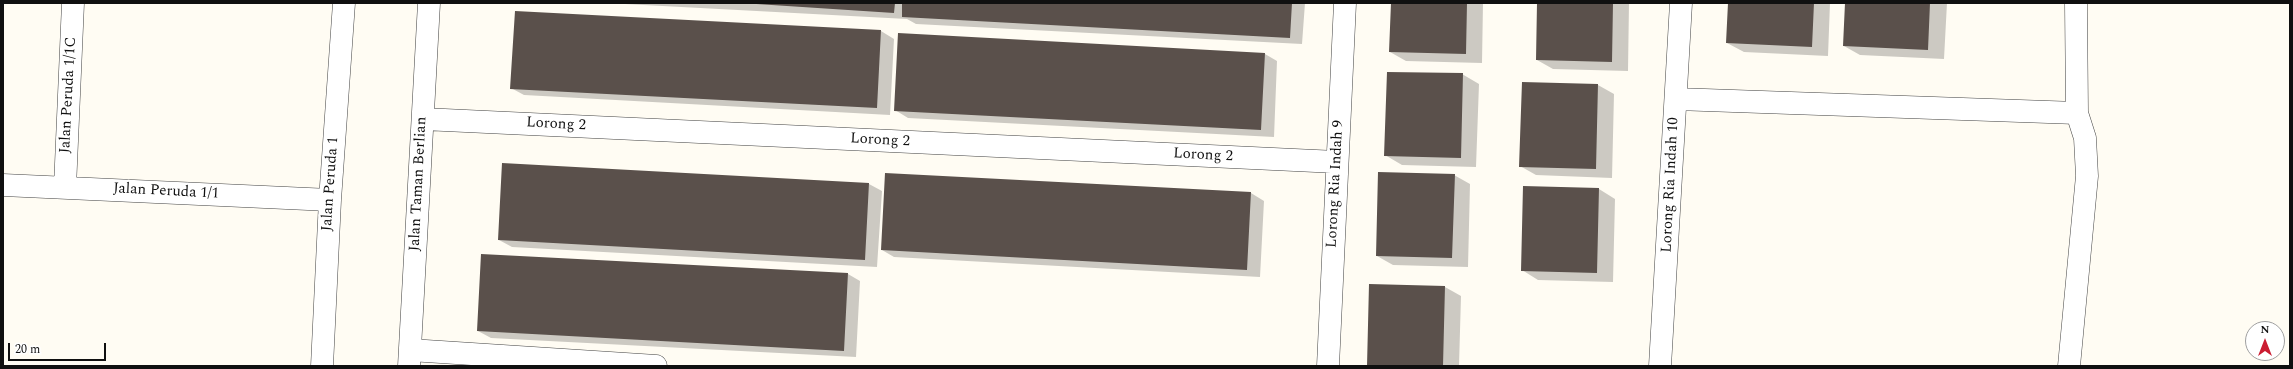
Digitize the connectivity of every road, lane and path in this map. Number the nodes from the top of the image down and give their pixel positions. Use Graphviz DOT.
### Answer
graph roads {
  1 [pos="73,3"];
  2 [pos="344,3"];
  3 [pos="429,3"];
  4 [pos="1345,3"];
  5 [pos="1681,3"];
  6 [pos="2076,3"];
  7 [pos="1676,99"];
  8 [pos="2076,114"];
  9 [pos="423,119"];
  10 [pos="1337,162"];
  11 [pos="3,184"];
  12 [pos="64,187"];
  13 [pos="330,200"];
  14 [pos="410,358"];
  15 [pos="500,361"];
  16 [pos="322,366"];
  17 [pos="656,366"];
  18 [pos="1328,366"];
  19 [pos="1660,366"];
  20 [pos="2069,366"];
  1 -- 12 [label="street, Jalan Peruda 1/1C"];
  2 -- 13 [label="street, Jalan Peruda 1"];
  3 -- 9 [label="street, Jalan Taman Berlian"];
  4 -- 10 [label="street, Lorong Ria Indah 9"];
  5 -- 7 [label="street, Lorong Ria Indah 10"];
  6 -- 8 [label="street"];
  7 -- 8 [label="street"];
  7 -- 19 [label="street, Lorong Ria Indah 10"];
  8 -- 20 [label="street"];
  9 -- 10 [label="street, Lorong 2"];
  9 -- 14 [label="street, Jalan Taman Berlian"];
  10 -- 18 [label="street, Lorong Ria Indah 9"];
  11 -- 12 [label="street, Jalan Peruda 1/1"];
  12 -- 13 [label="street, Jalan Peruda 1/1"];
  13 -- 16 [label="street, Jalan Peruda 1"];
  14 -- 15 [label="street"];
  15 -- 17 [label="street"];
}
